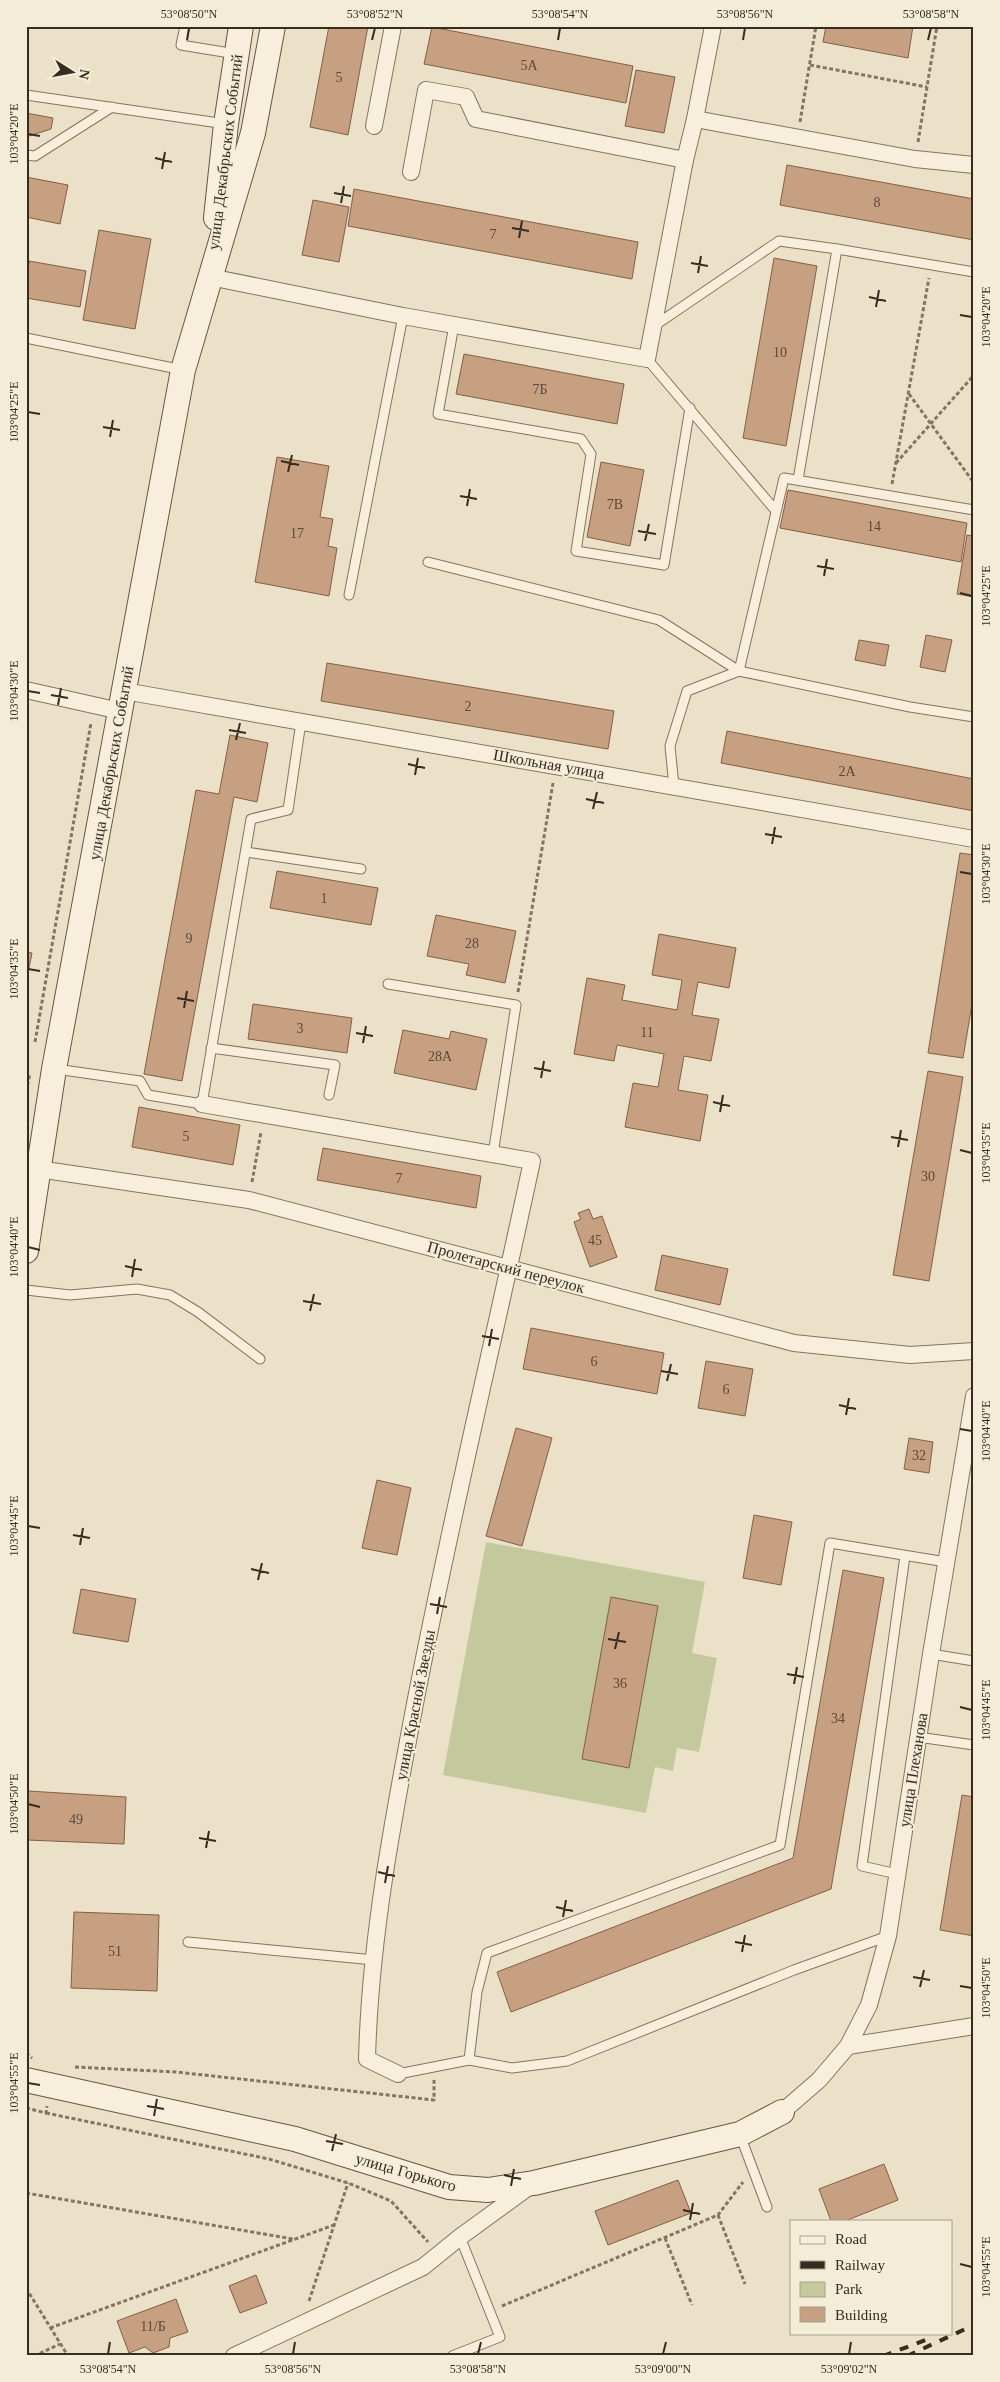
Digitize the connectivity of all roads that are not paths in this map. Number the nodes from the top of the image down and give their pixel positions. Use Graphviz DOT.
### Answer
graph roads {
  1 [pos="185,26"];
  2 [pos="242,26"];
  3 [pos="273,26"];
  4 [pos="393,26"];
  5 [pos="713,26"];
  6 [pos="236,54"];
  7 [pos="26,94"];
  8 [pos="112,107"];
  9 [pos="695,120"];
  10 [pos="226,124"];
  11 [pos="374,126"];
  12 [pos="26,155"];
  13 [pos="686,160"];
  14 [pos="974,165"];
  15 [pos="411,172"];
  16 [pos="837,249"];
  17 [pos="974,272"];
  18 [pos="210,277"];
  19 [pos="403,316"];
  20 [pos="454,325"];
  21 [pos="654,326"];
  22 [pos="26,338"];
  23 [pos="648,359"];
  24 [pos="184,370"];
  25 [pos="690,408"];
  26 [pos="798,480"];
  27 [pos="974,510"];
  28 [pos="776,511"];
  29 [pos="428,562"];
  30 [pos="349,595"];
  31 [pos="739,671"];
  32 [pos="26,690"];
  33 [pos="122,701"];
  34 [pos="974,717"];
  35 [pos="301,722"];
  36 [pos="674,786"];
  37 [pos="974,839"];
  38 [pos="246,852"];
  39 [pos="361,869"];
  40 [pos="388,984"];
  41 [pos="211,1048"];
  42 [pos="54,1069"];
  43 [pos="329,1095"];
  44 [pos="202,1104"];
  45 [pos="493,1154"];
  46 [pos="38,1169"];
  47 [pos="26,1252"];
  48 [pos="509,1267"];
  49 [pos="26,1290"];
  50 [pos="974,1350"];
  51 [pos="260,1359"];
  52 [pos="974,1396"];
  53 [pos="906,1556"];
  54 [pos="946,1562"];
  55 [pos="931,1654"];
  56 [pos="974,1661"];
  57 [pos="918,1737"];
  58 [pos="974,1745"];
  59 [pos="897,1874"];
  60 [pos="888,1936"];
  61 [pos="188,1942"];
  62 [pos="374,1960"];
  63 [pos="974,2026"];
  64 [pos="848,2046"];
  65 [pos="469,2060"];
  66 [pos="398,2074"];
  67 [pos="26,2080"];
  68 [pos="782,2112"];
  69 [pos="740,2134"];
  70 [pos="534,2182"];
  71 [pos="767,2207"];
  72 [pos="460,2237"];
  73 [pos="234,2356"];
  74 [pos="452,2356"];
  1 -- 6 [label="lane"];
  2 -- 6 [label="street, улица Декабрьских Событий"];
  3 -- 18 [label="street, улица Декабрьских Событий"];
  4 -- 11 [label="street"];
  5 -- 9 [label="street"];
  6 -- 10 [label="street, улица Декабрьских Событий"];
  7 -- 8 [label="lane"];
  8 -- 10 [label="lane"];
  8 -- 12 [label="lane"];
  9 -- 13 [label="street"];
  9 -- 14 [label="street"];
  10 -- 18 [label="street, улица Декабрьских Событий"];
  13 -- 15 [label="street"];
  13 -- 21 [label="street"];
  16 -- 17 [label="lane"];
  16 -- 21 [label="lane"];
  16 -- 26 [label="lane"];
  18 -- 19 [label="street"];
  18 -- 24 [label="street, улица Декабрьских Событий"];
  19 -- 20 [label="street"];
  19 -- 30 [label="lane"];
  20 -- 23 [label="street"];
  20 -- 25 [label="lane"];
  21 -- 23 [label="street"];
  22 -- 24 [label="lane"];
  23 -- 25 [label="lane"];
  24 -- 33 [label="street, улица Декабрьских Событий"];
  25 -- 28 [label="lane"];
  26 -- 27 [label="lane"];
  26 -- 28 [label="lane"];
  28 -- 31 [label="lane"];
  29 -- 31 [label="lane"];
  31 -- 34 [label="lane"];
  31 -- 36 [label="lane"];
  32 -- 33 [label="street, Школьная улица"];
  33 -- 35 [label="street, Школьная улица"];
  33 -- 42 [label="street, улица Декабрьских Событий"];
  35 -- 36 [label="street, Школьная улица"];
  35 -- 38 [label="lane"];
  36 -- 37 [label="street, Школьная улица"];
  38 -- 39 [label="lane"];
  38 -- 41 [label="lane"];
  40 -- 45 [label="lane"];
  41 -- 43 [label="lane"];
  41 -- 44 [label="lane"];
  42 -- 44 [label="lane"];
  42 -- 46 [label="street, улица Декабрьских Событий"];
  44 -- 45 [label="street"];
  45 -- 48 [label="street, улица Красной Звезды"];
  46 -- 47 [label="street, улица Декабрьских Событий"];
  46 -- 48 [label="street, Пролетарский переулок"];
  48 -- 50 [label="street, Пролетарский переулок"];
  48 -- 62 [label="street, улица Красной Звезды"];
  49 -- 51 [label="lane"];
  52 -- 54 [label="street, улица Плеханова"];
  53 -- 54 [label="lane"];
  53 -- 59 [label="lane"];
  53 -- 65 [label="lane"];
  54 -- 55 [label="street, улица Плеханова"];
  55 -- 56 [label="lane"];
  55 -- 57 [label="street, улица Плеханова"];
  57 -- 58 [label="lane"];
  57 -- 59 [label="street, улица Плеханова"];
  59 -- 60 [label="street, улица Плеханова"];
  60 -- 64 [label="street, улица Плеханова"];
  60 -- 65 [label="lane"];
  61 -- 62 [label="lane"];
  62 -- 66 [label="street, улица Красной Звезды"];
  63 -- 64 [label="street"];
  64 -- 68 [label="street, улица Плеханова"];
  65 -- 66 [label="lane"];
  67 -- 70 [label="street, улица Горького"];
  68 -- 69 [label="street, улица Горького"];
  69 -- 70 [label="street, улица Горького"];
  69 -- 71 [label="lane"];
  70 -- 72 [label="street"];
  72 -- 73 [label="street"];
  72 -- 74 [label="lane"];
}
